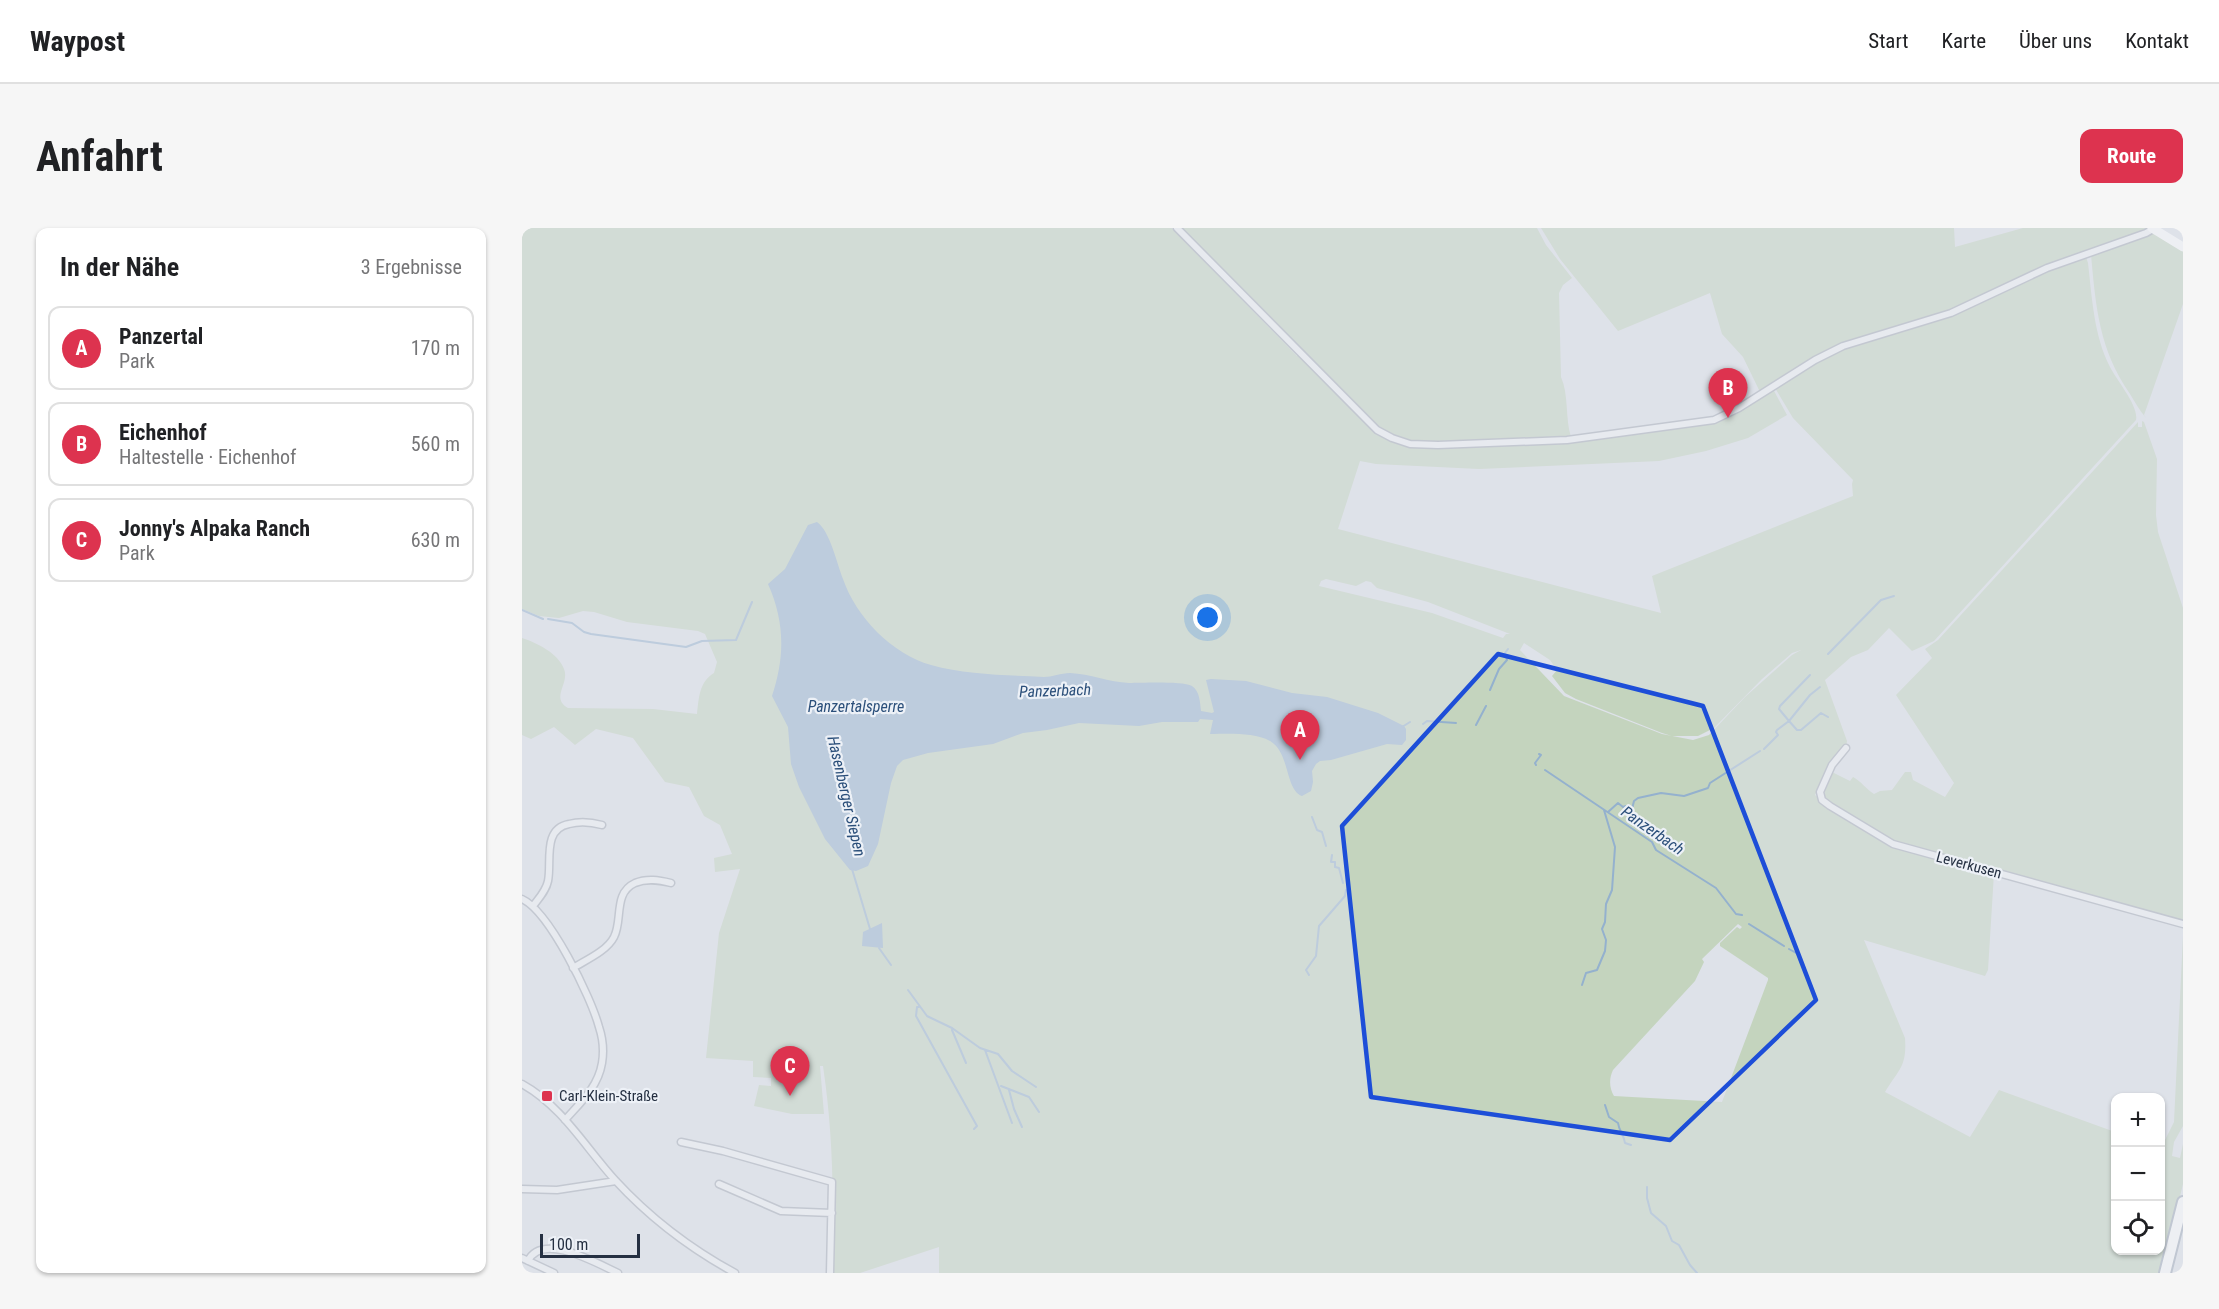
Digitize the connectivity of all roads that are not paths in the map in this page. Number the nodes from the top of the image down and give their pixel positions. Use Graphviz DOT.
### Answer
graph roads {
  1 [pos="1177,228"];
  2 [pos="2152,228"];
  3 [pos="2183,247"];
  4 [pos="1846,748"];
  5 [pos="602,825"];
  6 [pos="671,883"];
  7 [pos="522,900"];
  8 [pos="533,906"];
  9 [pos="2183,924"];
  10 [pos="573,968"];
  11 [pos="522,1084"];
  12 [pos="566,1120"];
  13 [pos="681,1142"];
  14 [pos="616,1180"];
  15 [pos="719,1184"];
  16 [pos="522,1190"];
  17 [pos="2183,1202"];
  18 [pos="832,1213"];
  19 [pos="525,1259"];
  20 [pos="724,1271"];
  21 [pos="554,1273"];
  22 [pos="618,1273"];
  23 [pos="735,1273"];
  24 [pos="830,1273"];
  25 [pos="2165,1273"];
  1 -- 2 [label="street"];
  2 -- 3 [label="main road"];
  4 -- 9 [label="street, Leverkusen"];
  5 -- 8 [label="street"];
  6 -- 10 [label="street"];
  7 -- 8 [label="street"];
  8 -- 10 [label="street"];
  10 -- 12 [label="street"];
  11 -- 12 [label="street"];
  12 -- 14 [label="street"];
  13 -- 18 [label="street"];
  14 -- 16 [label="street"];
  14 -- 20 [label="street"];
  15 -- 18 [label="street"];
  17 -- 25 [label="main road"];
  18 -- 24 [label="street"];
  19 -- 21 [label="street"];
  19 -- 22 [label="street"];
  20 -- 23 [label="street"];
}
